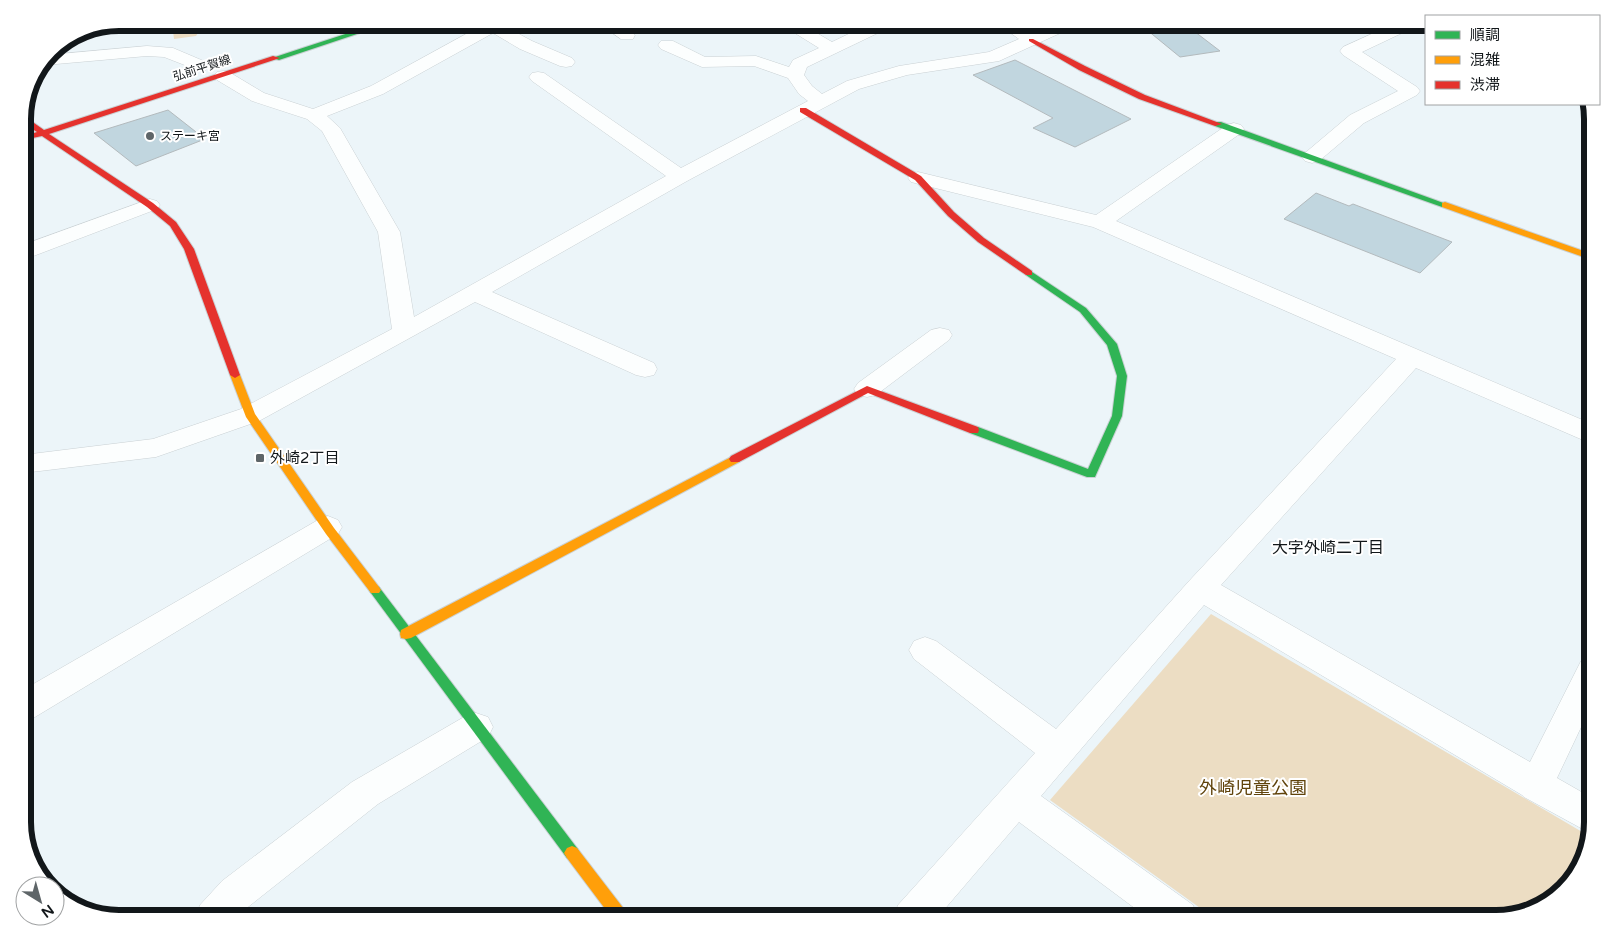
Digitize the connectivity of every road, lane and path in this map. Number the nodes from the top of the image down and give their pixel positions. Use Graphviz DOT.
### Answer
graph roads {
  1 [pos="355,31"];
  2 [pos="487,31"];
  3 [pos="506,31"];
  4 [pos="620,31"];
  5 [pos="801,31"];
  6 [pos="868,31"];
  7 [pos="1017,31"];
  8 [pos="1052,31"];
  9 [pos="1393,31"];
  10 [pos="627,35"];
  11 [pos="1031,40"];
  12 [pos="667,46"];
  13 [pos="832,49"];
  14 [pos="55,59"];
  15 [pos="566,62"];
  16 [pos="211,68"];
  17 [pos="182,72"];
  18 [pos="794,75"];
  19 [pos="538,77"];
  20 [pos="1425,80"];
  21 [pos="1411,91"];
  22 [pos="820,101"];
  23 [pos="802,110"];
  24 [pos="43,114"];
  25 [pos="314,115"];
  26 [pos="31,118"];
  27 [pos="31,125"];
  28 [pos="1234,129"];
  29 [pos="43,133"];
  30 [pos="31,137"];
  31 [pos="1312,157"];
  32 [pos="680,177"];
  33 [pos="918,178"];
  34 [pos="150,205"];
  35 [pos="1100,222"];
  36 [pos="31,250"];
  37 [pos="1584,254"];
  38 [pos="474,293"];
  39 [pos="404,332"];
  40 [pos="940,335"];
  41 [pos="1412,357"];
  42 [pos="645,369"];
  43 [pos="867,389"];
  44 [pos="250,415"];
  45 [pos="1584,431"];
  46 [pos="31,463"];
  47 [pos="328,527"];
  48 [pos="1202,588"];
  49 [pos="406,634"];
  50 [pos="924,650"];
  51 [pos="1584,687"];
  52 [pos="31,702"];
  53 [pos="476,727"];
  54 [pos="1059,751"];
  55 [pos="1536,786"];
  56 [pos="1016,799"];
  57 [pos="1584,813"];
  58 [pos="221,910"];
  59 [pos="615,910"];
  60 [pos="919,910"];
  61 [pos="1168,910"];
  1 -- 16 [label="street, 弘前平賀線"];
  2 -- 25 [label="street"];
  3 -- 15 [label="street"];
  4 -- 10 [label="street"];
  5 -- 13 [label="street"];
  6 -- 13 [label="street"];
  7 -- 11 [label="street"];
  8 -- 11 [label="street"];
  9 -- 21 [label="street"];
  11 -- 22 [label="street"];
  11 -- 28 [label="street"];
  12 -- 18 [label="street"];
  13 -- 18 [label="street"];
  14 -- 16 [label="street"];
  16 -- 17 [label="street, 弘前平賀線"];
  16 -- 25 [label="street"];
  16 -- 29 [label="street, 弘前平賀線"];
  18 -- 22 [label="street"];
  19 -- 32 [label="street"];
  20 -- 21 [label="street"];
  21 -- 31 [label="street"];
  22 -- 23 [label="street"];
  23 -- 32 [label="street"];
  23 -- 33 [label="street"];
  24 -- 26 [label="street"];
  25 -- 39 [label="street"];
  27 -- 29 [label="street"];
  28 -- 31 [label="street"];
  28 -- 35 [label="street"];
  29 -- 30 [label="street, 弘前平賀線"];
  29 -- 34 [label="street"];
  31 -- 37 [label="street"];
  32 -- 38 [label="street"];
  33 -- 35 [label="street"];
  33 -- 43 [label="street"];
  34 -- 36 [label="street"];
  34 -- 44 [label="street"];
  35 -- 41 [label="street"];
  38 -- 39 [label="street"];
  38 -- 42 [label="street"];
  39 -- 44 [label="street"];
  40 -- 43 [label="street"];
  41 -- 45 [label="street"];
  41 -- 48 [label="street"];
  43 -- 49 [label="street"];
  44 -- 46 [label="street"];
  44 -- 47 [label="street"];
  47 -- 49 [label="street"];
  47 -- 52 [label="street"];
  48 -- 54 [label="street"];
  48 -- 55 [label="street"];
  49 -- 53 [label="street"];
  50 -- 54 [label="street"];
  51 -- 55 [label="street"];
  53 -- 58 [label="street"];
  53 -- 59 [label="street"];
  54 -- 56 [label="street"];
  55 -- 57 [label="street"];
  56 -- 60 [label="street"];
  56 -- 61 [label="street"];
}
